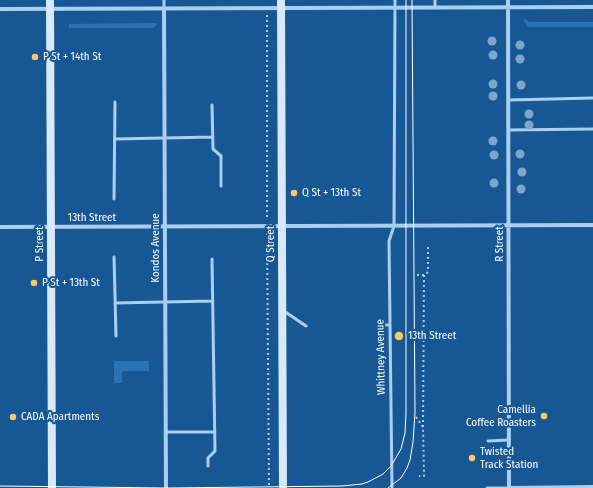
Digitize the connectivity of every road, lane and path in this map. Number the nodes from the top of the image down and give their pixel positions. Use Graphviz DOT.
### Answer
graph roads {
  1 [pos="164,0"];
  2 [pos="395,0"];
  3 [pos="435,0"];
  4 [pos="508,0"];
  5 [pos="50,4"];
  6 [pos="281,4"];
  7 [pos="435,7"];
  8 [pos="508,7"];
  9 [pos="593,7"];
  10 [pos="164,8"];
  11 [pos="267,8"];
  12 [pos="395,8"];
  13 [pos="0,9"];
  14 [pos="593,98"];
  15 [pos="508,100"];
  16 [pos="115,102"];
  17 [pos="212,105"];
  18 [pos="593,129"];
  19 [pos="509,130"];
  20 [pos="212,137"];
  21 [pos="164,138"];
  22 [pos="115,139"];
  23 [pos="221,186"];
  24 [pos="114,199"];
  25 [pos="593,225"];
  26 [pos="164,226"];
  27 [pos="267,226"];
  28 [pos="282,226"];
  29 [pos="394,226"];
  30 [pos="509,226"];
  31 [pos="0,227"];
  32 [pos="51,227"];
  33 [pos="428,247"];
  34 [pos="114,257"];
  35 [pos="212,259"];
  36 [pos="417,275"];
  37 [pos="424,275"];
  38 [pos="213,301"];
  39 [pos="165,302"];
  40 [pos="115,303"];
  41 [pos="282,310"];
  42 [pos="381,325"];
  43 [pos="390,325"];
  44 [pos="306,326"];
  45 [pos="116,336"];
  46 [pos="416,417"];
  47 [pos="423,427"];
  48 [pos="166,432"];
  49 [pos="215,432"];
  50 [pos="509,440"];
  51 [pos="488,441"];
  52 [pos="208,466"];
  53 [pos="420,476"];
  54 [pos="52,488"];
  55 [pos="166,488"];
  56 [pos="269,488"];
  57 [pos="283,488"];
  58 [pos="392,488"];
  59 [pos="487,488"];
  60 [pos="509,488"];
  61 [pos="593,488"];
  1 -- 10 [label="lane"];
  2 -- 12 [label="lane, Whittney Avenue"];
  3 -- 7 [label="lane"];
  4 -- 8 [label="street, R Street"];
  5 -- 10 [label="street"];
  5 -- 13 [label="street"];
  5 -- 32 [label="main road, P Street"];
  6 -- 11 [label="street"];
  6 -- 12 [label="street"];
  6 -- 28 [label="main road, Q Street"];
  7 -- 8 [label="street"];
  7 -- 12 [label="street"];
  8 -- 9 [label="street"];
  8 -- 15 [label="street, R Street"];
  10 -- 11 [label="street"];
  10 -- 21 [label="street, Kondos Avenue"];
  11 -- 27 [label="path"];
  12 -- 29 [label="lane, Whittney Avenue"];
  14 -- 15 [label="lane"];
  15 -- 19 [label="street, R Street"];
  16 -- 22 [label="lane"];
  17 -- 20 [label="lane"];
  18 -- 19 [label="lane"];
  19 -- 30 [label="street, R Street"];
  20 -- 21 [label="lane"];
  20 -- 23 [label="lane"];
  21 -- 22 [label="lane"];
  21 -- 26 [label="street, Kondos Avenue"];
  22 -- 24 [label="lane"];
  25 -- 30 [label="street, 13th Street"];
  26 -- 27 [label="street, 13th Street"];
  26 -- 32 [label="street, 13th Street"];
  26 -- 39 [label="street, Kondos Avenue"];
  27 -- 28 [label="street, 13th Street"];
  27 -- 56 [label="path"];
  28 -- 29 [label="street, 13th Street"];
  28 -- 41 [label="main road, Q Street"];
  29 -- 30 [label="street, 13th Street"];
  29 -- 43 [label="lane, Whittney Avenue"];
  30 -- 50 [label="street, R Street"];
  31 -- 32 [label="street, 13th Street"];
  32 -- 54 [label="main road, P Street"];
  33 -- 37 [label="path"];
  34 -- 40 [label="lane"];
  35 -- 38 [label="lane"];
  36 -- 37 [label="path"];
  37 -- 47 [label="path"];
  38 -- 39 [label="lane"];
  38 -- 49 [label="lane"];
  39 -- 40 [label="lane"];
  39 -- 48 [label="street, Kondos Avenue"];
  40 -- 45 [label="lane"];
  41 -- 44 [label="lane"];
  41 -- 57 [label="main road, Q Street"];
  42 -- 43 [label="lane"];
  43 -- 58 [label="lane, Whittney Avenue"];
  46 -- 47 [label="path"];
  47 -- 53 [label="path"];
  48 -- 49 [label="lane"];
  48 -- 55 [label="street, Kondos Avenue"];
  49 -- 52 [label="lane"];
  50 -- 51 [label="lane"];
  50 -- 60 [label="street, R Street"];
  59 -- 60 [label="lane"];
  60 -- 61 [label="street"];
}
